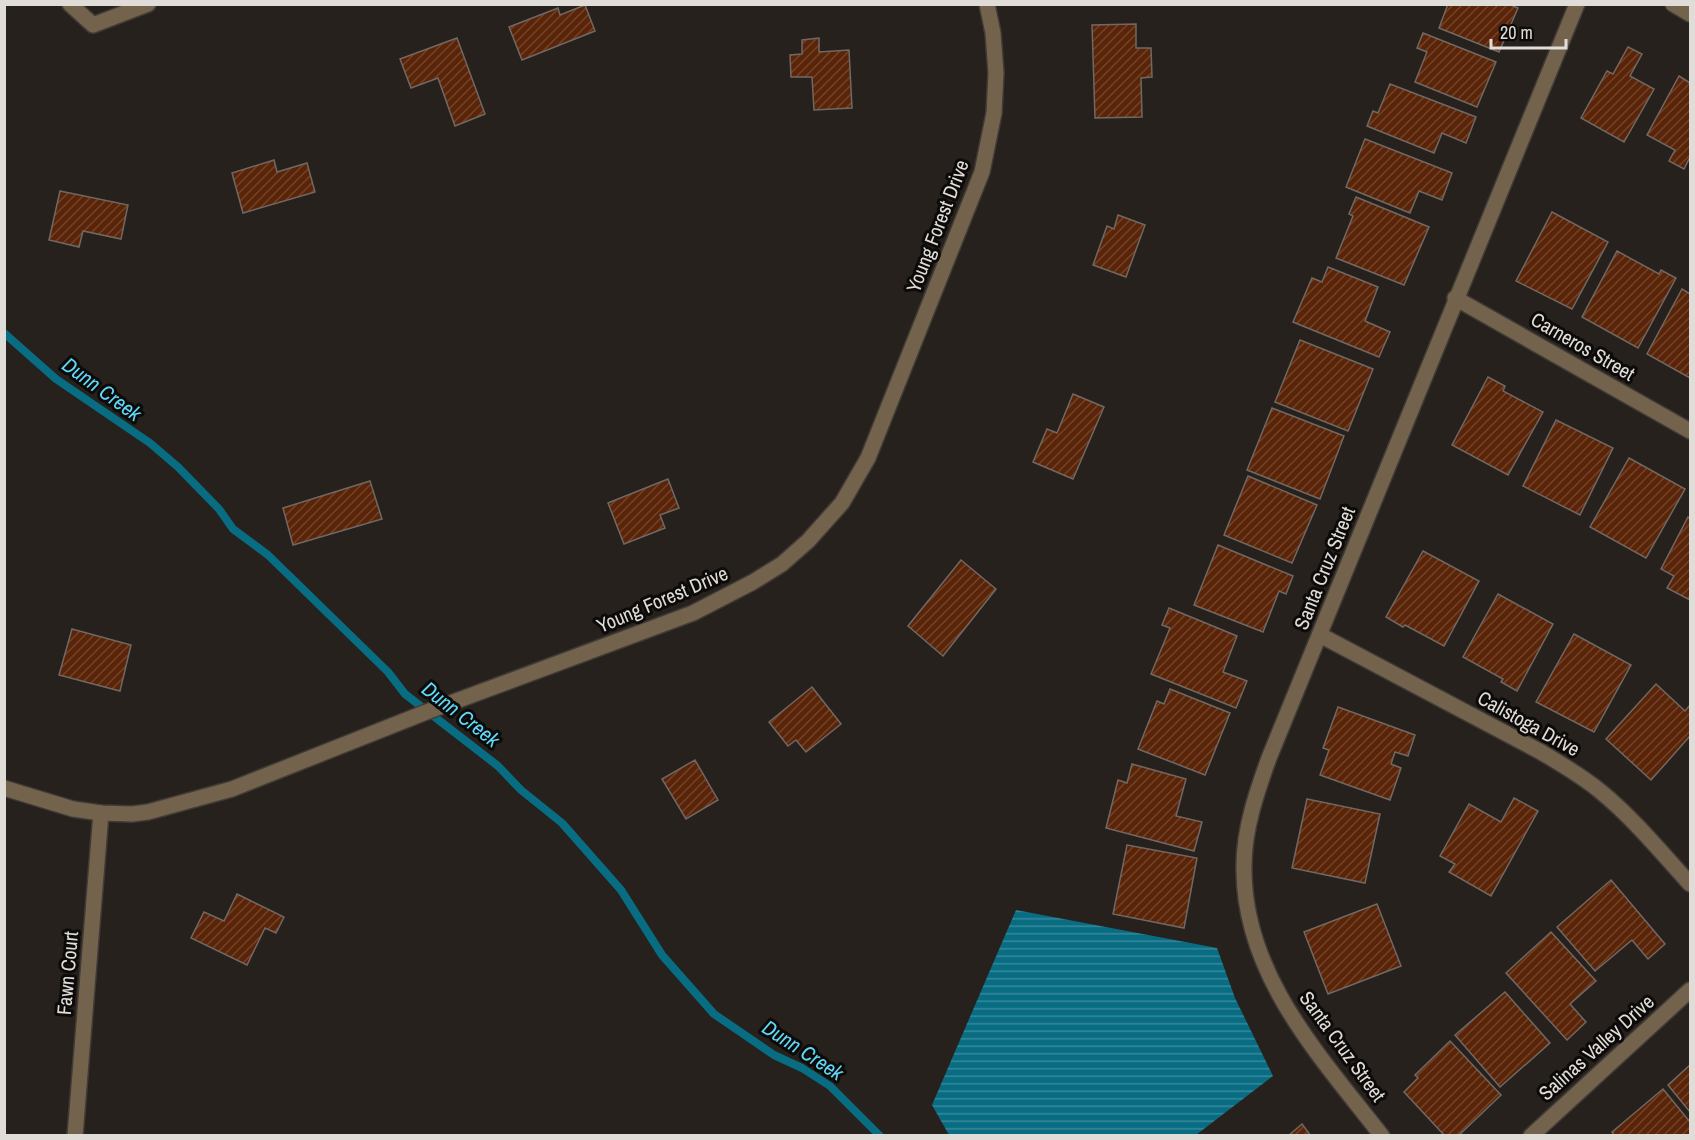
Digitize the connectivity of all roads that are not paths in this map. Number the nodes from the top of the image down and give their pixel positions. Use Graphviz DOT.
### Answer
graph roads {
  1 [pos="70,4"];
  2 [pos="148,4"];
  3 [pos="987,4"];
  4 [pos="1577,4"];
  5 [pos="1673,4"];
  6 [pos="1690,14"];
  7 [pos="1455,298"];
  8 [pos="1690,431"];
  9 [pos="1320,635"];
  10 [pos="4,788"];
  11 [pos="101,813"];
  12 [pos="1690,884"];
  13 [pos="1690,990"];
  14 [pos="75,1136"];
  15 [pos="1382,1136"];
  16 [pos="1531,1136"];
  1 -- 2 [label="street"];
  3 -- 11 [label="street, Young Forest Drive"];
  4 -- 7 [label="street, Santa Cruz Street"];
  5 -- 6 [label="street"];
  7 -- 8 [label="street, Carneros Street"];
  7 -- 9 [label="street, Santa Cruz Street"];
  9 -- 12 [label="street, Calistoga Drive"];
  9 -- 15 [label="street, Santa Cruz Street"];
  10 -- 11 [label="street, Young Forest Drive"];
  11 -- 14 [label="street, Fawn Court"];
  13 -- 16 [label="street, Salinas Valley Drive"];
}
